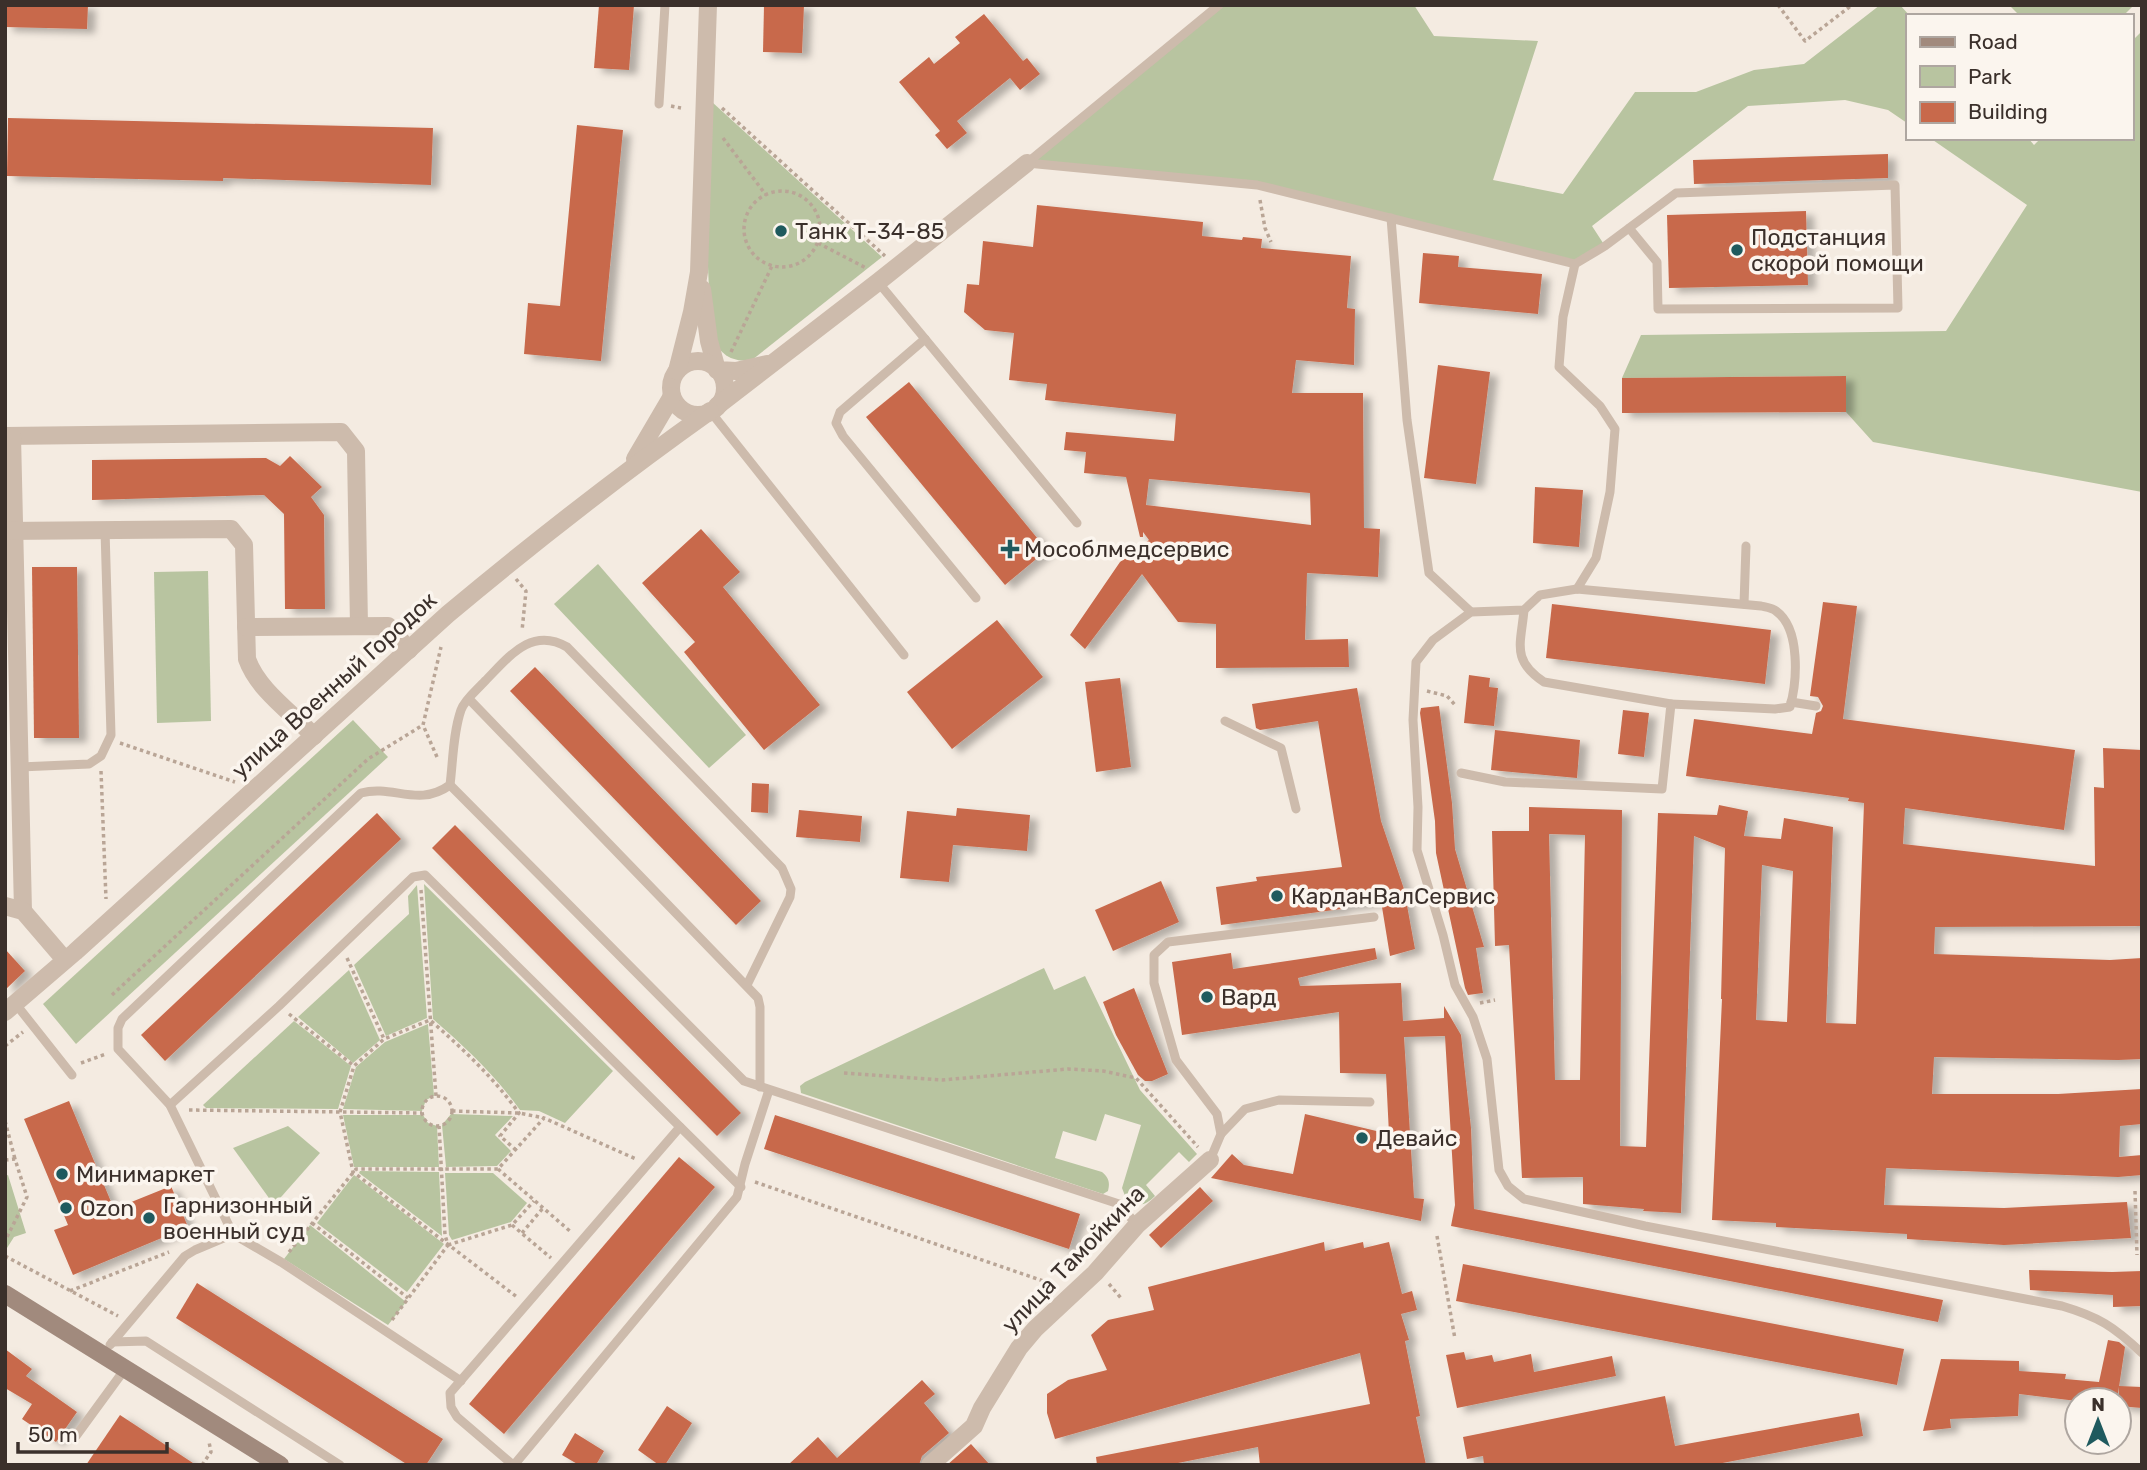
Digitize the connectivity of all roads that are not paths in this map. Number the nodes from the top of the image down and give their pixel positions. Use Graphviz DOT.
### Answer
graph roads {
  1 [pos="666,5"];
  2 [pos="708,5"];
  3 [pos="1219,5"];
  4 [pos="659,104"];
  5 [pos="1027,163"];
  6 [pos="1391,218"];
  7 [pos="1629,228"];
  8 [pos="1575,264"];
  9 [pos="699,272"];
  10 [pos="878,282"];
  11 [pos="925,339"];
  12 [pos="777,361"];
  13 [pos="717,370"];
  14 [pos="677,371"];
  15 [pos="672,396"];
  16 [pos="714,409"];
  17 [pos="9,436"];
  18 [pos="626,471"];
  19 [pos="1077,523"];
  20 [pos="105,530"];
  21 [pos="10,531"];
  22 [pos="1746,546"];
  23 [pos="1577,589"];
  24 [pos="976,598"];
  25 [pos="1744,604"];
  26 [pos="1524,610"];
  27 [pos="1471,612"];
  28 [pos="246,626"];
  29 [pos="359,626"];
  30 [pos="409,650"];
  31 [pos="904,655"];
  32 [pos="469,699"];
  33 [pos="1791,702"];
  34 [pos="1671,704"];
  35 [pos="1816,706"];
  36 [pos="1225,721"];
  37 [pos="314,736"];
  38 [pos="20,767"];
  39 [pos="1461,773"];
  40 [pos="450,785"];
  41 [pos="1296,809"];
  42 [pos="5,906"];
  43 [pos="23,911"];
  44 [pos="1374,917"];
  45 [pos="65,960"];
  46 [pos="747,985"];
  47 [pos="10,1007"];
  48 [pos="69,1072"];
  49 [pos="765,1089"];
  50 [pos="1370,1102"];
  51 [pos="170,1105"];
  52 [pos="680,1127"];
  53 [pos="1221,1134"];
  54 [pos="1210,1160"];
  55 [pos="742,1182"];
  56 [pos="1137,1225"];
  57 [pos="233,1234"];
  58 [pos="5,1294"];
  59 [pos="108,1348"];
  60 [pos="2142,1353"];
  61 [pos="125,1369"];
  62 [pos="461,1381"];
  63 [pos="76,1436"];
  64 [pos="280,1465"];
  65 [pos="340,1465"];
  66 [pos="513,1465"];
  67 [pos="930,1465"];
  1 -- 4 [label="lane"];
  2 -- 9 [label="street"];
  3 -- 5 [label="lane"];
  5 -- 6 [label="lane"];
  5 -- 10 [label="street, улица Военный Городок"];
  6 -- 8 [label="lane"];
  6 -- 27 [label="lane"];
  7 -- 7 [label="lane"];
  7 -- 8 [label="lane"];
  8 -- 23 [label="lane"];
  9 -- 13 [label="street"];
  9 -- 14 [label="street"];
  10 -- 11 [label="lane"];
  10 -- 12 [label="street, улица Военный Городок"];
  11 -- 19 [label="lane"];
  11 -- 24 [label="lane"];
  12 -- 13 [label="street"];
  12 -- 16 [label="street, улица Военный Городок"];
  13 -- 14 [label="street"];
  13 -- 16 [label="street"];
  14 -- 15 [label="street"];
  15 -- 16 [label="street"];
  15 -- 18 [label="street"];
  16 -- 18 [label="street, улица Военный Городок"];
  16 -- 31 [label="lane"];
  17 -- 21 [label="street"];
  17 -- 29 [label="street"];
  18 -- 30 [label="street, улица Военный Городок"];
  20 -- 21 [label="street"];
  20 -- 28 [label="street"];
  20 -- 38 [label="lane"];
  21 -- 38 [label="street"];
  22 -- 25 [label="lane"];
  23 -- 25 [label="lane"];
  23 -- 26 [label="lane"];
  25 -- 33 [label="lane"];
  26 -- 27 [label="lane"];
  26 -- 34 [label="lane"];
  27 -- 60 [label="lane"];
  28 -- 29 [label="street"];
  28 -- 37 [label="street"];
  29 -- 30 [label="street"];
  30 -- 37 [label="street, улица Военный Городок"];
  32 -- 40 [label="lane"];
  32 -- 46 [label="lane"];
  32 -- 46 [label="lane"];
  33 -- 34 [label="lane"];
  33 -- 35 [label="lane"];
  34 -- 39 [label="lane"];
  36 -- 41 [label="lane"];
  37 -- 45 [label="street, улица Военный Городок"];
  38 -- 43 [label="street"];
  40 -- 49 [label="lane"];
  40 -- 51 [label="lane"];
  42 -- 43 [label="street"];
  43 -- 45 [label="street"];
  44 -- 53 [label="lane"];
  45 -- 47 [label="street, улица Военный Городок"];
  46 -- 49 [label="lane"];
  47 -- 48 [label="lane"];
  49 -- 55 [label="lane"];
  49 -- 56 [label="lane"];
  50 -- 53 [label="lane"];
  51 -- 52 [label="lane"];
  51 -- 57 [label="lane"];
  52 -- 55 [label="lane"];
  52 -- 62 [label="lane"];
  53 -- 54 [label="lane"];
  54 -- 56 [label="street, улица Тамойкина"];
  55 -- 66 [label="lane"];
  56 -- 67 [label="street, улица Тамойкина"];
  57 -- 59 [label="lane"];
  57 -- 62 [label="lane"];
  58 -- 59 [label="street"];
  59 -- 61 [label="street"];
  59 -- 65 [label="lane"];
  61 -- 63 [label="lane"];
  61 -- 64 [label="street"];
  62 -- 66 [label="lane"];
}
